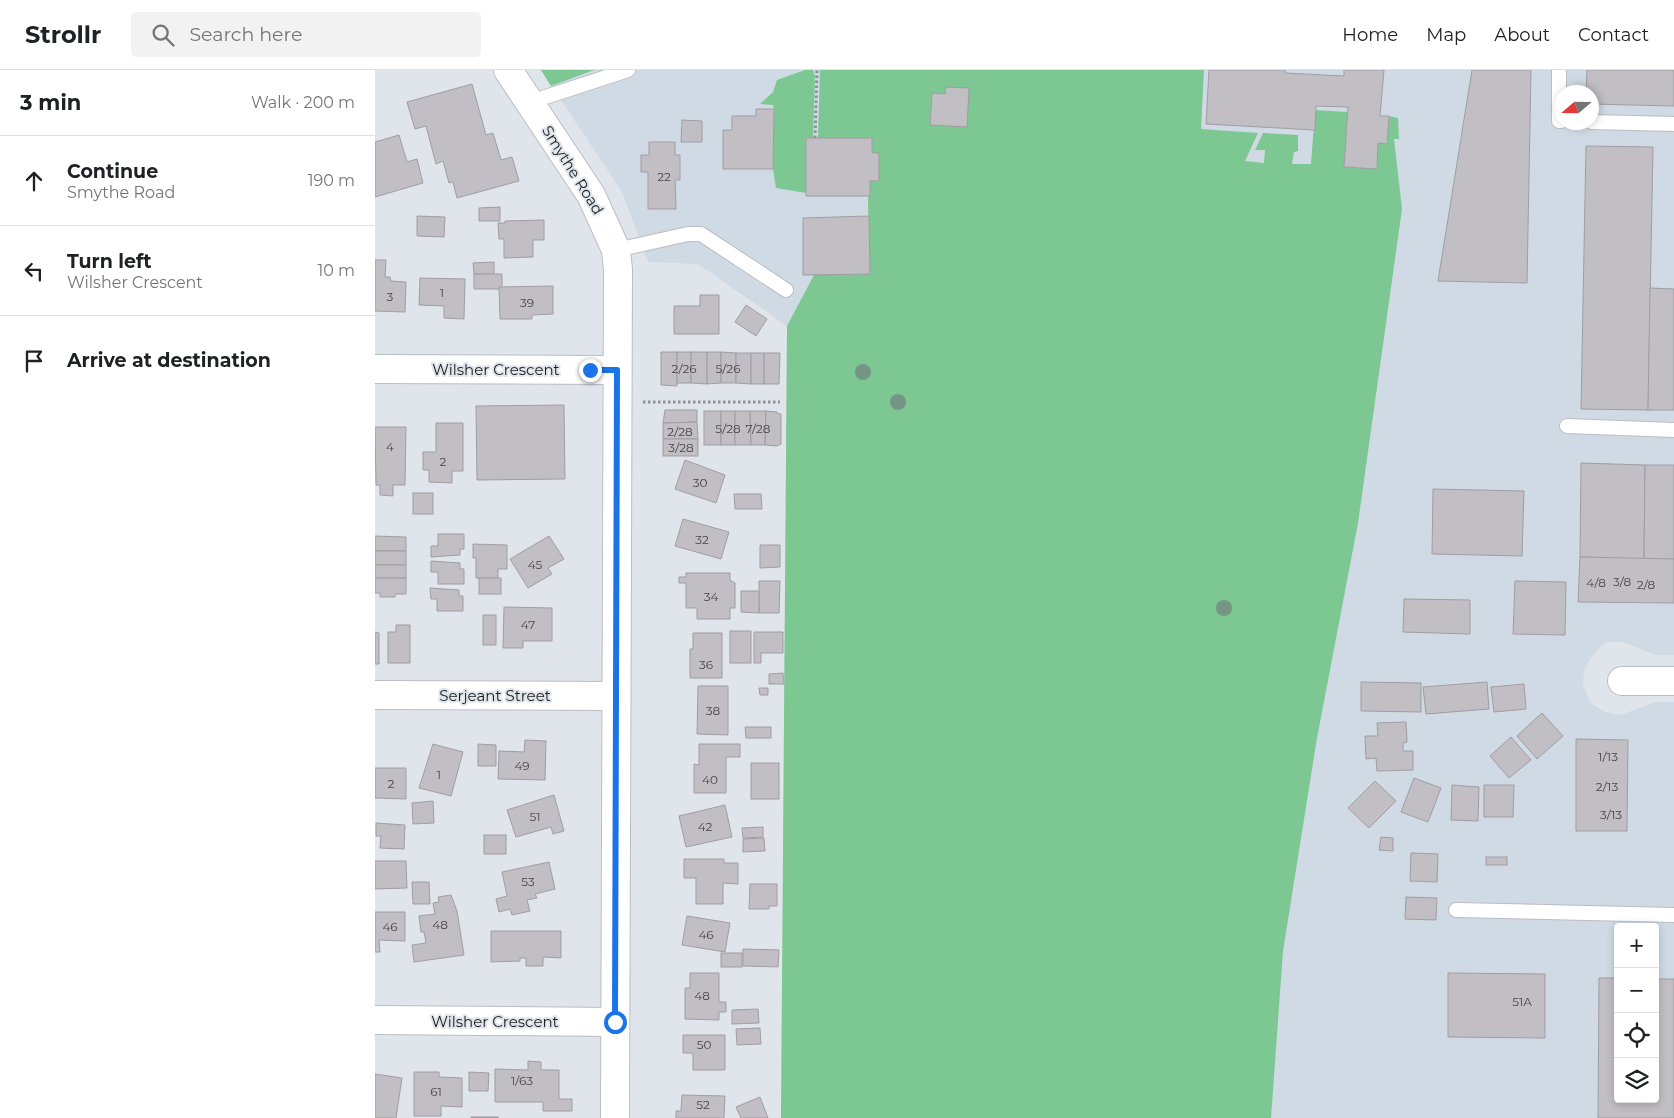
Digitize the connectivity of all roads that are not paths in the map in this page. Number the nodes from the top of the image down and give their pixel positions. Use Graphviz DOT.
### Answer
graph roads {
  1 [pos="509,70"];
  2 [pos="628,70"];
  3 [pos="1559,70"];
  4 [pos="1559,85"];
  5 [pos="529,102"];
  6 [pos="1599,122"];
  7 [pos="1674,124"];
  8 [pos="616,250"];
  9 [pos="786,290"];
  10 [pos="375,369"];
  11 [pos="617,370"];
  12 [pos="1567,426"];
  13 [pos="1674,430"];
  14 [pos="1622,681"];
  15 [pos="1674,681"];
  16 [pos="375,695"];
  17 [pos="615,696"];
  18 [pos="1456,910"];
  19 [pos="1674,915"];
  20 [pos="375,1020"];
  21 [pos="615,1022"];
  22 [pos="615,1118"];
  1 -- 5 [label="street, Smythe Road"];
  2 -- 5 [label="lane"];
  3 -- 4 [label="lane"];
  5 -- 8 [label="street, Smythe Road"];
  6 -- 7 [label="lane"];
  8 -- 9 [label="lane"];
  8 -- 11 [label="street, Smythe Road"];
  10 -- 11 [label="street, Wilsher Crescent"];
  11 -- 17 [label="street, Smythe Road"];
  12 -- 13 [label="lane"];
  14 -- 15 [label="street"];
  16 -- 17 [label="street, Serjeant Street"];
  17 -- 21 [label="street, Smythe Road"];
  18 -- 19 [label="lane"];
  20 -- 21 [label="street, Wilsher Crescent"];
  21 -- 22 [label="street, Smythe Road"];
}
